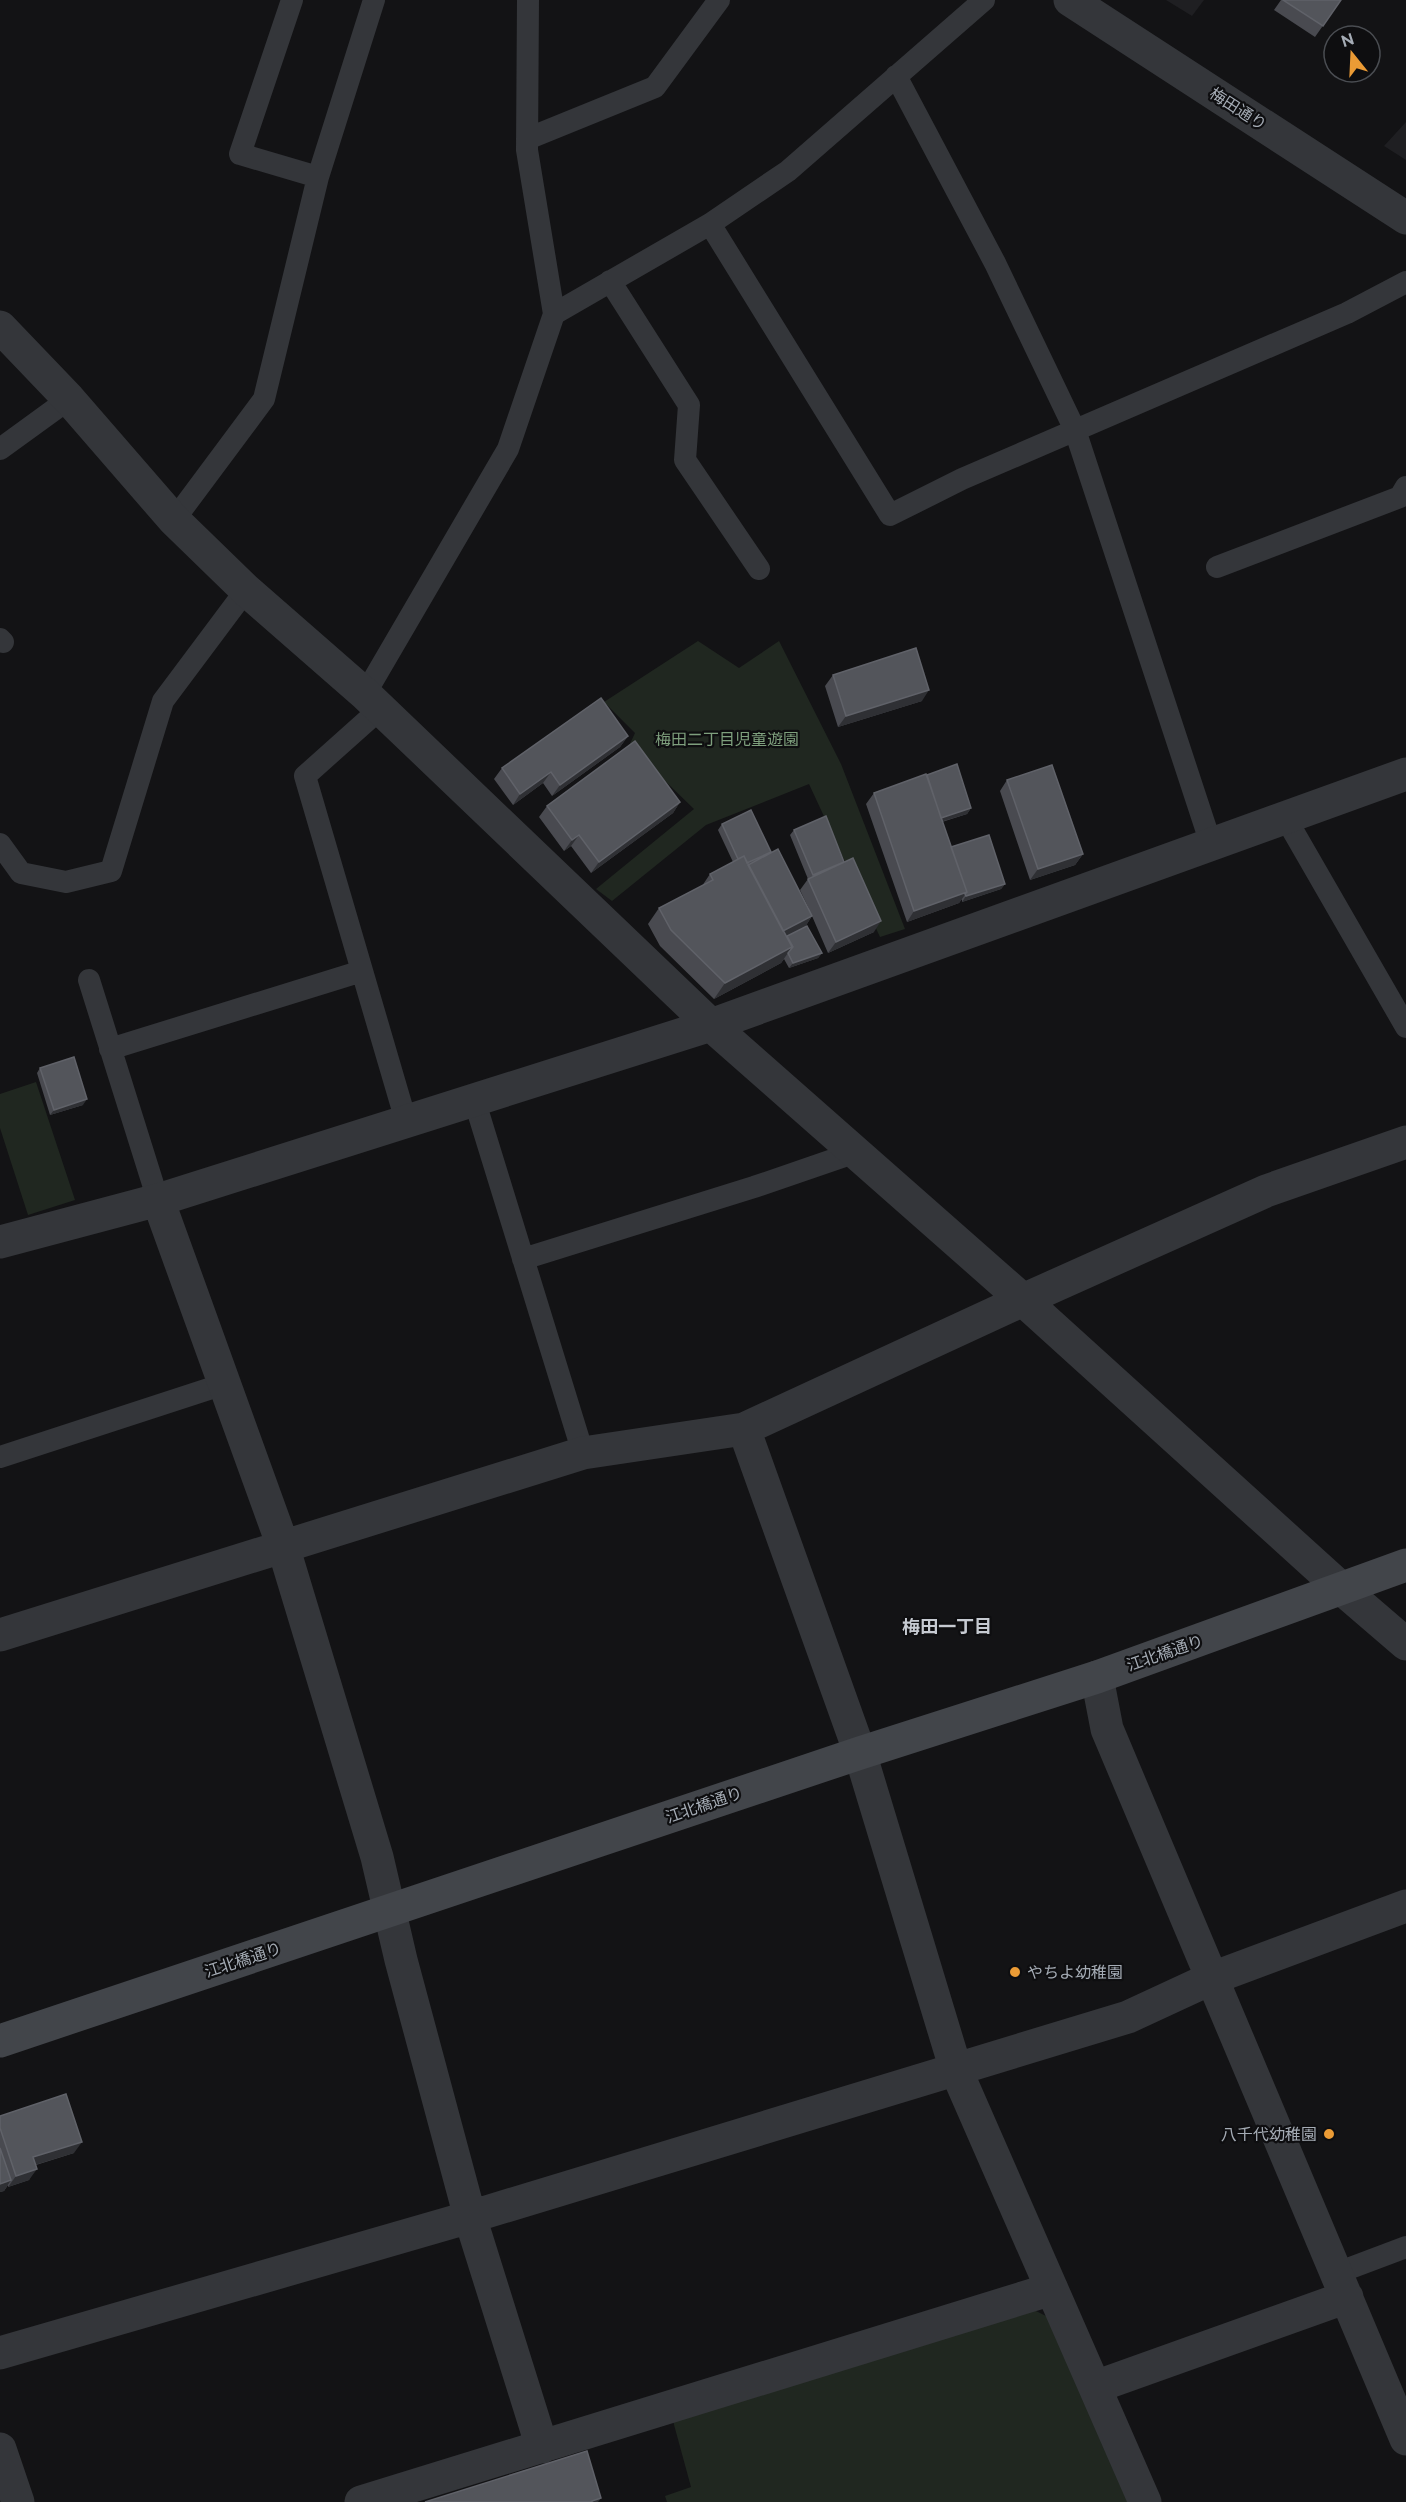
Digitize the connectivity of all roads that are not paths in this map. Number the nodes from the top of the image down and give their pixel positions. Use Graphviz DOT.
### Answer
graph roads {
  1 [pos="292,0"];
  2 [pos="374,0"];
  3 [pos="528,0"];
  4 [pos="719,0"];
  5 [pos="984,0"];
  6 [pos="1070,0"];
  7 [pos="896,76"];
  8 [pos="527,139"];
  9 [pos="318,177"];
  10 [pos="1403,211"];
  11 [pos="710,224"];
  12 [pos="610,280"];
  13 [pos="1406,282"];
  14 [pos="554,314"];
  15 [pos="0,327"];
  16 [pos="69,399"];
  17 [pos="1075,430"];
  18 [pos="0,449"];
  19 [pos="1404,500"];
  20 [pos="174,520"];
  21 [pos="1217,567"];
  22 [pos="759,569"];
  23 [pos="246,590"];
  24 [pos="373,701"];
  25 [pos="1406,774"];
  26 [pos="1285,817"];
  27 [pos="0,844"];
  28 [pos="1211,844"];
  29 [pos="362,970"];
  30 [pos="89,980"];
  31 [pos="711,1025"];
  32 [pos="1406,1027"];
  33 [pos="110,1048"];
  34 [pos="474,1099"];
  35 [pos="406,1121"];
  36 [pos="1406,1142"];
  37 [pos="856,1152"];
  38 [pos="158,1200"];
  39 [pos="0,1242"];
  40 [pos="523,1259"];
  41 [pos="1023,1300"];
  42 [pos="224,1384"];
  43 [pos="744,1429"];
  44 [pos="583,1453"];
  45 [pos="0,1457"];
  46 [pos="283,1546"];
  47 [pos="1406,1565"];
  48 [pos="1342,1589"];
  49 [pos="0,1635"];
  50 [pos="1406,1644"];
  51 [pos="1097,1677"];
  52 [pos="860,1753"];
  53 [pos="1406,1906"];
  54 [pos="390,1911"];
  55 [pos="1210,1979"];
  56 [pos="0,2041"];
  57 [pos="956,2070"];
  58 [pos="470,2217"];
  59 [pos="1406,2247"];
  60 [pos="1342,2285"];
  61 [pos="1052,2289"];
  62 [pos="0,2353"];
  63 [pos="1095,2387"];
  64 [pos="1406,2439"];
  65 [pos="542,2447"];
  66 [pos="0,2449"];
  67 [pos="18,2502"];
  68 [pos="362,2502"];
  69 [pos="1145,2502"];
  1 -- 9 [label="lane"];
  2 -- 9 [label="lane"];
  3 -- 8 [label="lane"];
  4 -- 8 [label="lane"];
  5 -- 7 [label="lane"];
  6 -- 10 [label="street, 梅田通り"];
  7 -- 11 [label="lane"];
  7 -- 17 [label="lane"];
  8 -- 14 [label="lane"];
  9 -- 20 [label="lane"];
  11 -- 12 [label="lane"];
  11 -- 17 [label="lane"];
  12 -- 14 [label="lane"];
  12 -- 22 [label="lane"];
  13 -- 17 [label="lane"];
  14 -- 24 [label="lane"];
  15 -- 16 [label="street"];
  16 -- 18 [label="lane"];
  16 -- 20 [label="street"];
  17 -- 28 [label="lane"];
  19 -- 21 [label="lane"];
  20 -- 23 [label="street"];
  23 -- 24 [label="street"];
  23 -- 27 [label="lane"];
  24 -- 29 [label="lane"];
  24 -- 31 [label="street"];
  25 -- 26 [label="street"];
  26 -- 28 [label="street"];
  26 -- 32 [label="lane"];
  28 -- 31 [label="street"];
  29 -- 33 [label="lane"];
  29 -- 35 [label="lane"];
  30 -- 33 [label="lane"];
  31 -- 34 [label="street"];
  31 -- 37 [label="street"];
  33 -- 38 [label="lane"];
  34 -- 35 [label="street"];
  34 -- 40 [label="lane"];
  35 -- 38 [label="street"];
  36 -- 41 [label="street"];
  37 -- 40 [label="lane"];
  37 -- 41 [label="street"];
  38 -- 39 [label="street"];
  38 -- 42 [label="street"];
  40 -- 44 [label="lane"];
  41 -- 43 [label="street"];
  41 -- 48 [label="street"];
  42 -- 45 [label="lane"];
  42 -- 46 [label="street"];
  43 -- 44 [label="street"];
  43 -- 52 [label="street"];
  44 -- 46 [label="street"];
  46 -- 49 [label="street"];
  46 -- 54 [label="street"];
  47 -- 48 [label="main road, 江北橋通り"];
  48 -- 50 [label="street"];
  48 -- 51 [label="main road, 江北橋通り"];
  51 -- 52 [label="main road, 江北橋通り"];
  51 -- 55 [label="street"];
  52 -- 54 [label="main road, 江北橋通り"];
  52 -- 57 [label="street"];
  53 -- 55 [label="street"];
  54 -- 56 [label="main road, 江北橋通り"];
  54 -- 58 [label="street"];
  55 -- 57 [label="street"];
  55 -- 60 [label="street"];
  57 -- 58 [label="street"];
  57 -- 61 [label="street"];
  58 -- 62 [label="street"];
  58 -- 65 [label="street"];
  59 -- 60 [label="lane"];
  60 -- 63 [label="street"];
  60 -- 64 [label="street"];
  61 -- 63 [label="street"];
  61 -- 65 [label="street"];
  63 -- 69 [label="street"];
  65 -- 68 [label="street"];
  66 -- 67 [label="street"];
}
